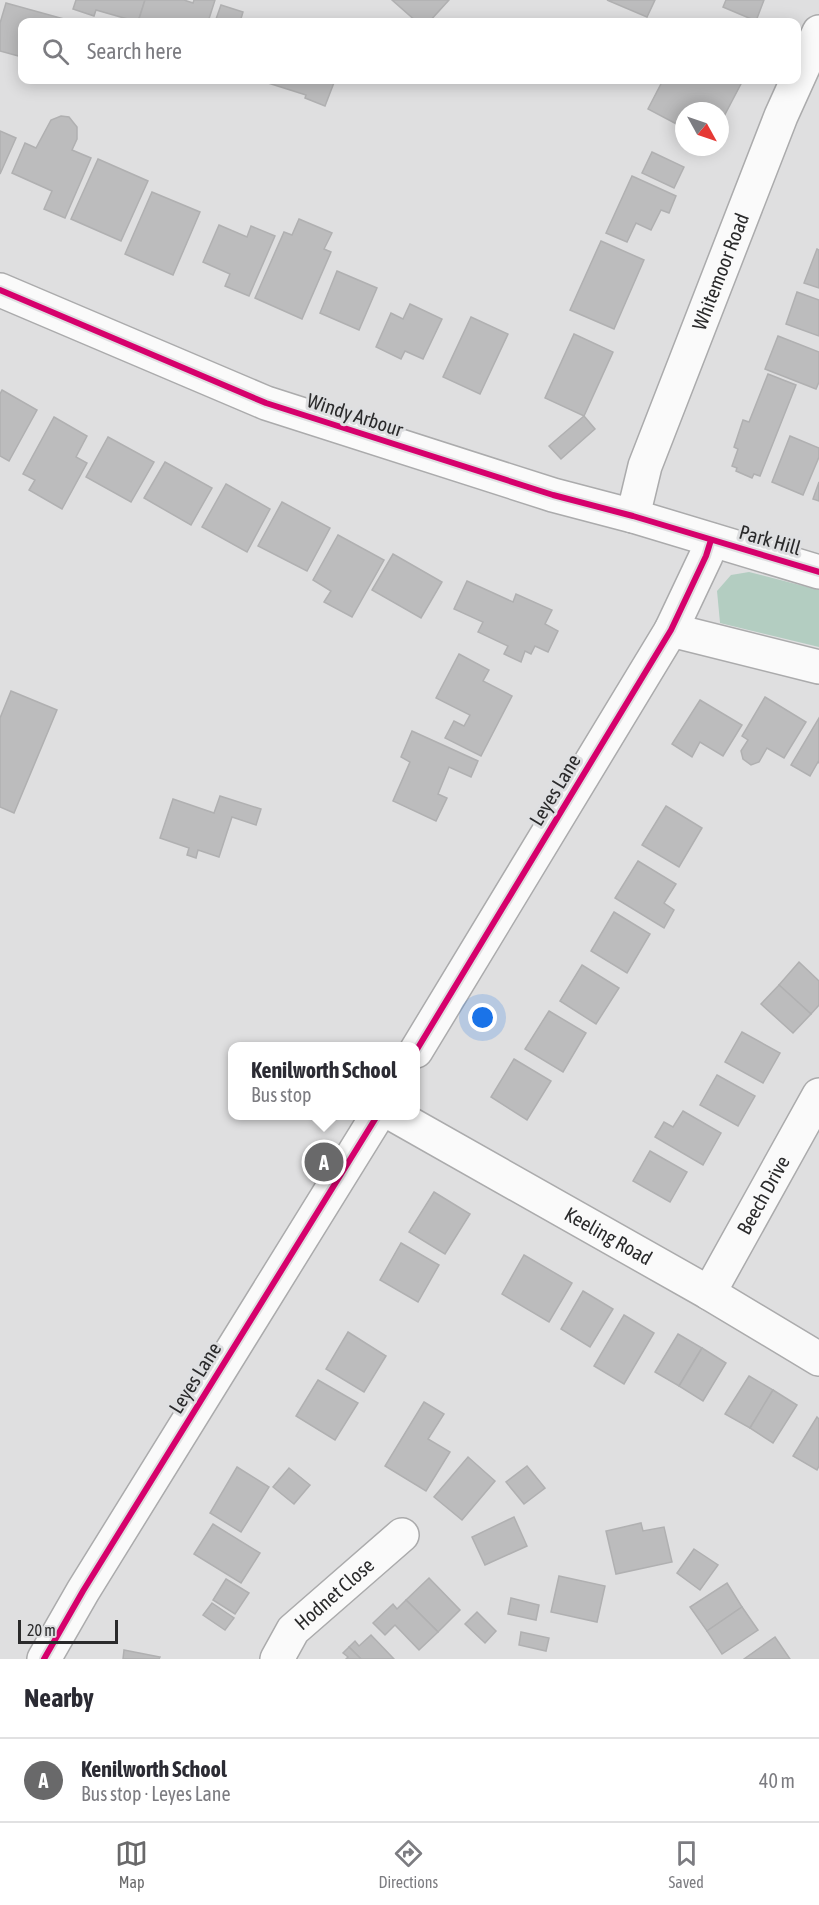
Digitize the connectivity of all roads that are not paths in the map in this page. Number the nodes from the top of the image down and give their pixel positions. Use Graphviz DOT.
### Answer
graph roads {
  1 [pos="819,32"];
  2 [pos="801,72"];
  3 [pos="795,84"];
  4 [pos="0,290"];
  5 [pos="633,516"];
  6 [pos="711,540"];
  7 [pos="819,572"];
  8 [pos="671,630"];
  9 [pos="819,667"];
  10 [pos="420,1044"];
  11 [pos="819,1095"];
  12 [pos="374,1120"];
  13 [pos="403,1120"];
  14 [pos="709,1293"];
  15 [pos="819,1359"];
  16 [pos="402,1535"];
  17 [pos="44,1659"];
  18 [pos="277,1659"];
  1 -- 2 [label="street, Whitemoor Road"];
  3 -- 5 [label="street, Whitemoor Road"];
  4 -- 5 [label="street, Windy Arbour"];
  5 -- 6 [label="street, Windy Arbour"];
  6 -- 7 [label="street, Park Hill"];
  6 -- 8 [label="street, Leyes Lane"];
  8 -- 9 [label="street"];
  8 -- 10 [label="street, Leyes Lane"];
  11 -- 14 [label="street, Beech Drive"];
  12 -- 17 [label="street, Leyes Lane"];
  13 -- 14 [label="street, Keeling Road"];
  14 -- 15 [label="street, Keeling Road"];
  16 -- 18 [label="street, Hodnet Close"];
}
